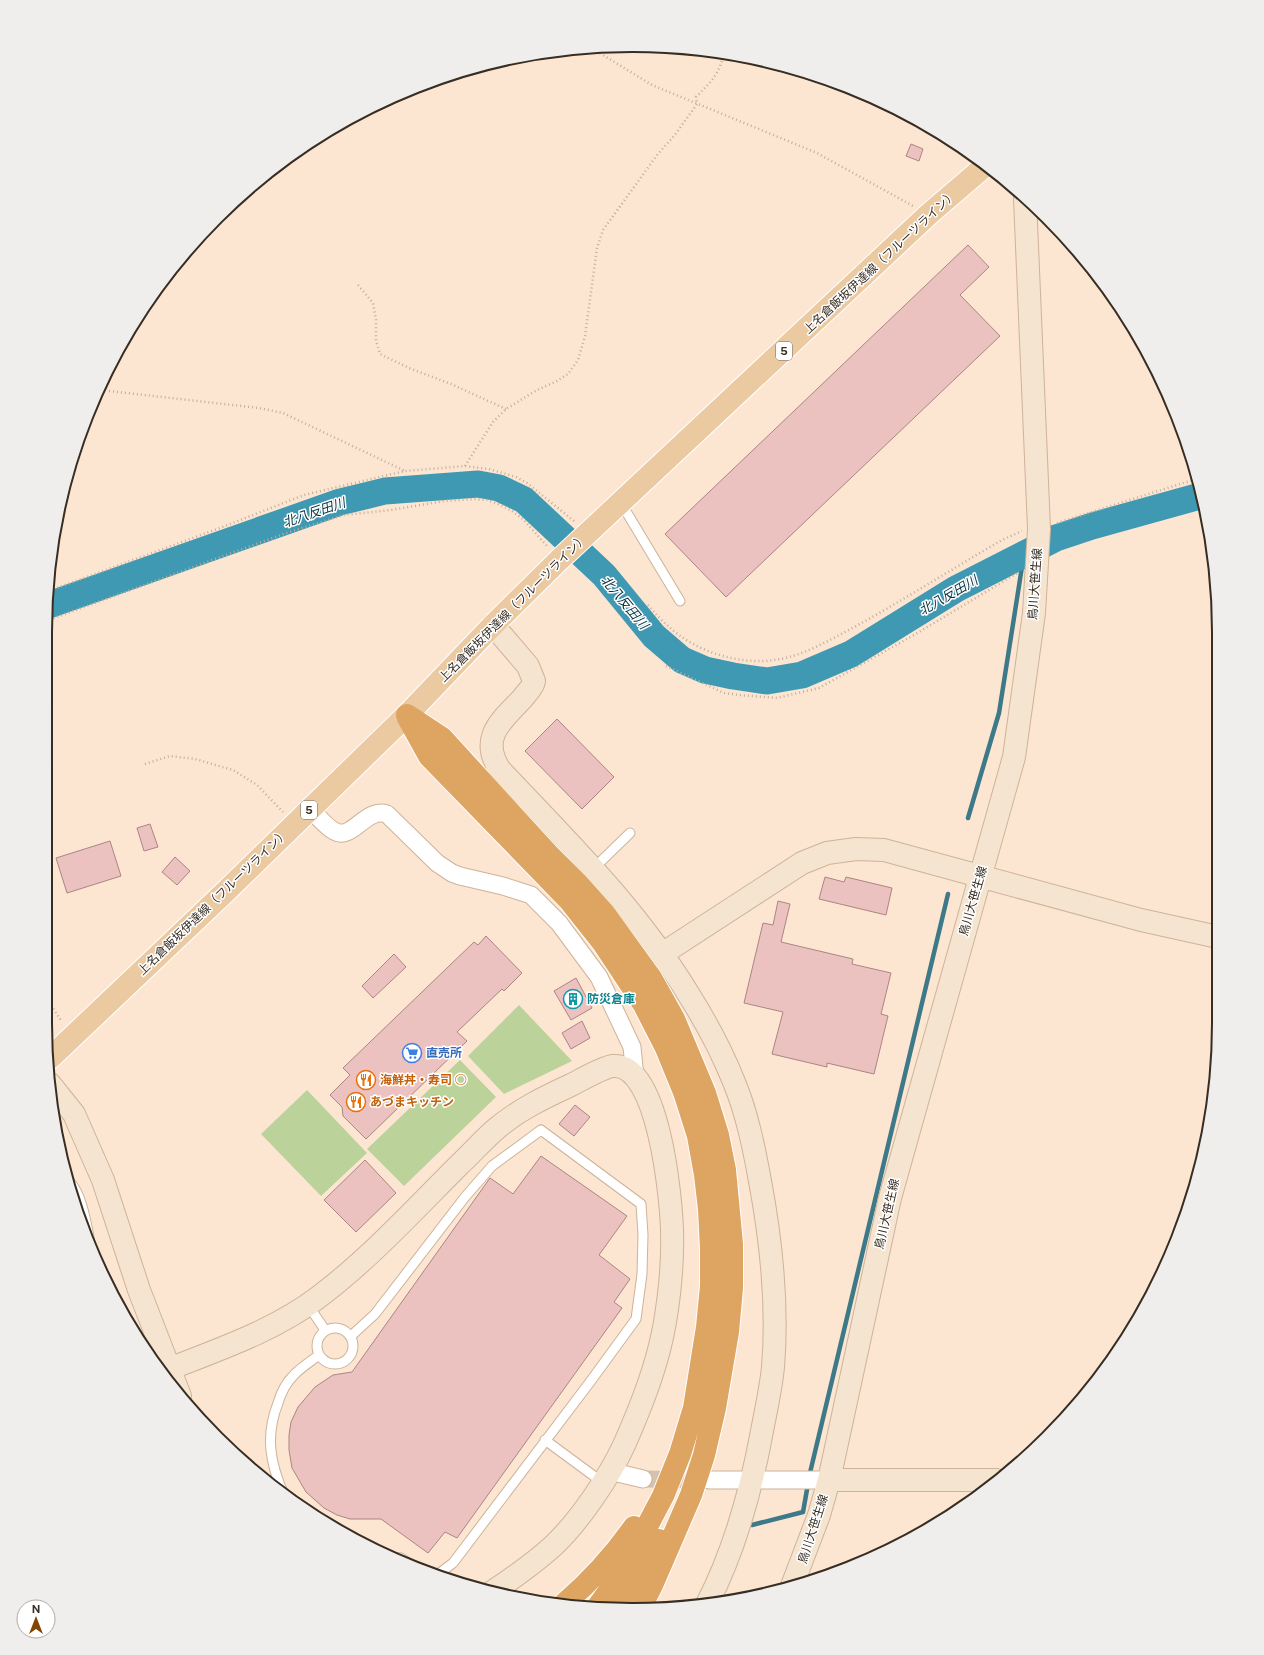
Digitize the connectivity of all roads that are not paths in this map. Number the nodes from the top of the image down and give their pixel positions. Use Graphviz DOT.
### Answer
graph roads {
  1 [pos="981,169"];
  2 [pos="1026,207"];
  3 [pos="621,503"];
  4 [pos="680,601"];
  5 [pos="493,625"];
  6 [pos="407,716"];
  7 [pos="310,809"];
  8 [pos="630,833"];
  9 [pos="594,869"];
  10 [pos="980,877"];
  11 [pos="1212,937"];
  12 [pos="662,954"];
  13 [pos="53,1055"];
  14 [pos="635,1077"];
  15 [pos="56,1092"];
  16 [pos="308,1305"];
  17 [pos="325,1330"];
  18 [pos="350,1336"];
  19 [pos="319,1355"];
  20 [pos="169,1369"];
  21 [pos="172,1376"];
  22 [pos="715,1408"];
  23 [pos="546,1440"];
  24 [pos="680,1454"];
  25 [pos="606,1476"];
  26 [pos="643,1479"];
  27 [pos="709,1480"];
  28 [pos="753,1480"];
  29 [pos="829,1480"];
  30 [pos="989,1480"];
  31 [pos="279,1483"];
  32 [pos="442,1571"];
  33 [pos="795,1579"];
  34 [pos="499,1587"];
  35 [pos="710,1598"];
  36 [pos="569,1599"];
  37 [pos="601,1602"];
  38 [pos="621,1603"];
  39 [pos="643,1603"];
  1 -- 3 [label="main road, 上名倉飯坂伊達線（フルーツライン） / 5"];
  2 -- 10 [label="street, 鳥川大笹生線"];
  3 -- 4 [label="lane"];
  3 -- 5 [label="main road, 上名倉飯坂伊達線（フルーツライン） / 5"];
  5 -- 6 [label="main road, 上名倉飯坂伊達線（フルーツライン） / 5"];
  5 -- 9 [label="street"];
  6 -- 7 [label="main road, 上名倉飯坂伊達線（フルーツライン） / 5"];
  6 -- 22 [label="highway"];
  6 -- 24 [label="highway"];
  7 -- 13 [label="main road, 上名倉飯坂伊達線（フルーツライン） / 5"];
  7 -- 14 [label="street"];
  8 -- 9 [label="lane"];
  9 -- 12 [label="street"];
  10 -- 11 [label="street"];
  10 -- 12 [label="street"];
  10 -- 29 [label="street, 鳥川大笹生線"];
  12 -- 28 [label="street"];
  14 -- 16 [label="street"];
  14 -- 25 [label="street"];
  15 -- 20 [label="street"];
  16 -- 17 [label="lane"];
  16 -- 20 [label="street"];
  17 -- 18 [label="lane"];
  17 -- 19 [label="lane"];
  18 -- 19 [label="lane"];
  18 -- 23 [label="lane"];
  19 -- 31 [label="lane"];
  20 -- 21 [label="street"];
  22 -- 38 [label="highway"];
  22 -- 39 [label="highway"];
  23 -- 25 [label="lane"];
  23 -- 32 [label="lane"];
  24 -- 36 [label="highway"];
  24 -- 37 [label="highway"];
  25 -- 26 [label="street"];
  25 -- 34 [label="street"];
  27 -- 28 [label="street"];
  28 -- 29 [label="street"];
  28 -- 35 [label="street"];
  29 -- 30 [label="street"];
  29 -- 33 [label="street, 鳥川大笹生線"];
}
